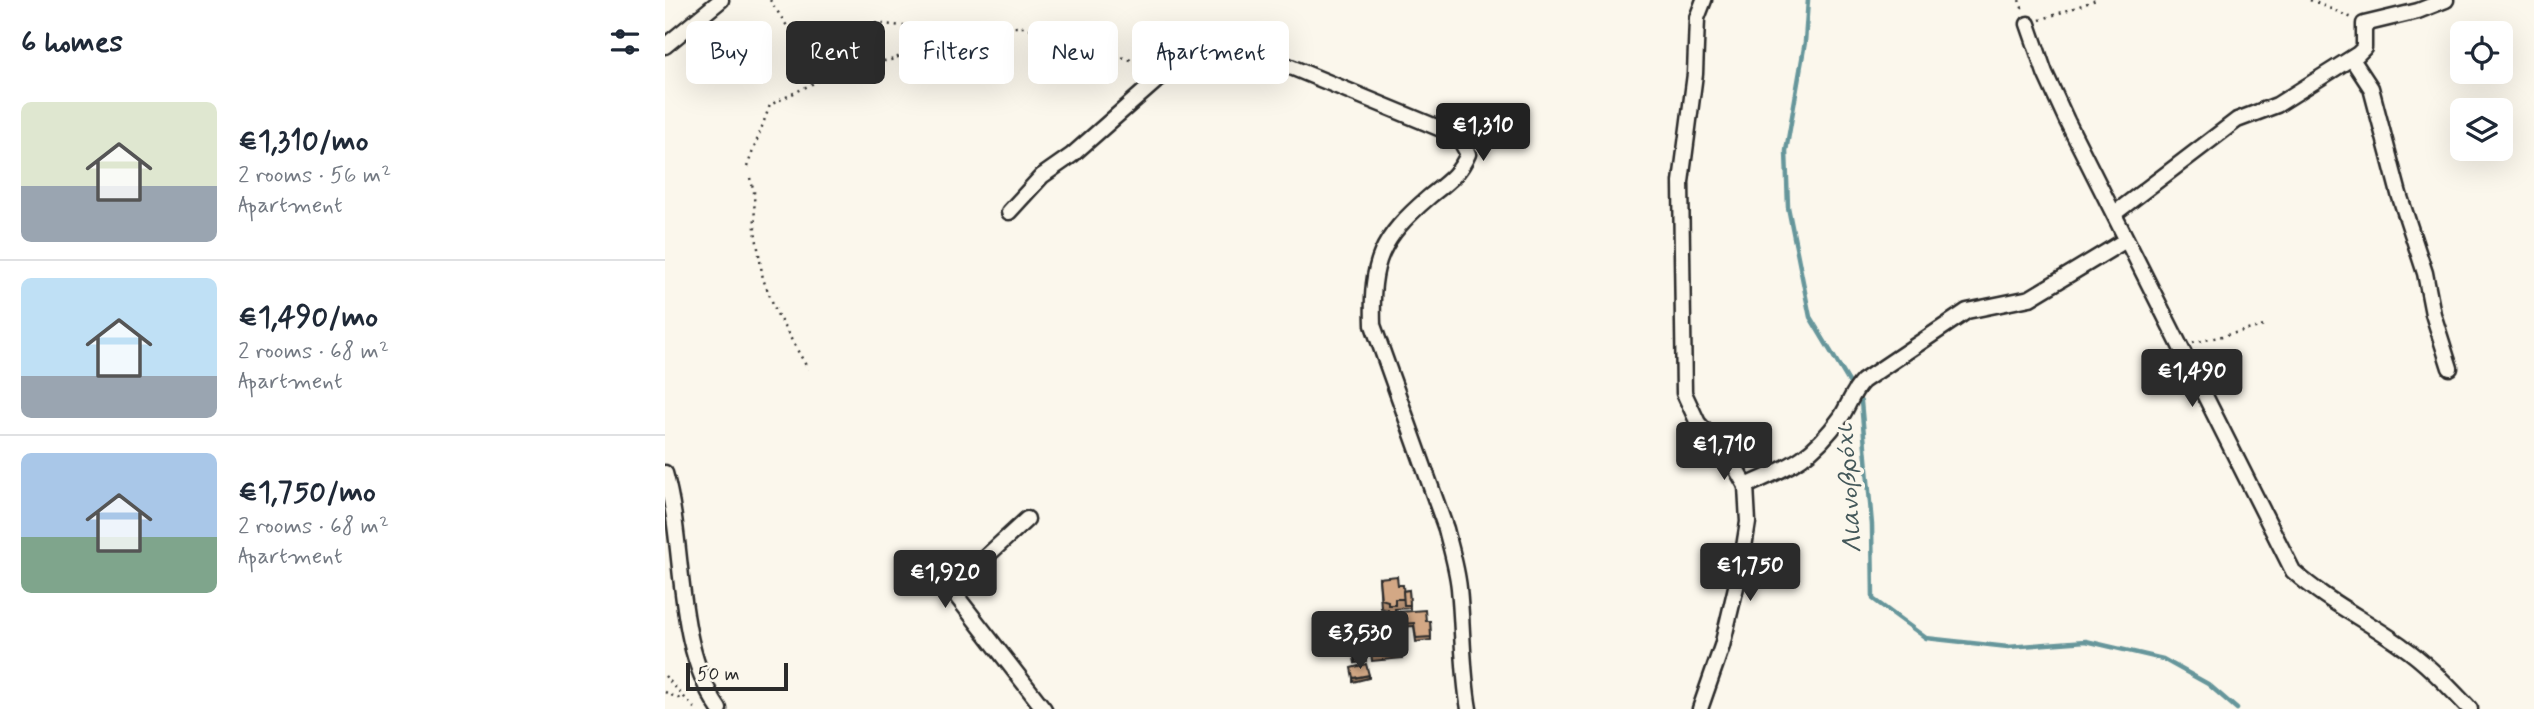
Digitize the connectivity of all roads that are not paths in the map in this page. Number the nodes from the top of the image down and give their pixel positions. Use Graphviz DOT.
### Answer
graph roads {
  1 [pos="721,0"];
  2 [pos="1703,0"];
  3 [pos="2447,0"];
  4 [pos="2028,24"];
  5 [pos="665,46"];
  6 [pos="2352,59"];
  7 [pos="1009,212"];
  8 [pos="2115,214"];
  9 [pos="2126,240"];
  10 [pos="2450,369"];
  11 [pos="665,473"];
  12 [pos="1746,486"];
  13 [pos="1027,519"];
  14 [pos="719,709"];
  15 [pos="1044,709"];
  16 [pos="1469,709"];
  17 [pos="1700,709"];
  18 [pos="2470,709"];
  1 -- 5 [label="street"];
  2 -- 12 [label="street"];
  3 -- 6 [label="street"];
  4 -- 8 [label="street"];
  6 -- 8 [label="street"];
  6 -- 10 [label="street"];
  7 -- 16 [label="street"];
  8 -- 9 [label="street"];
  9 -- 12 [label="street"];
  9 -- 18 [label="street"];
  11 -- 14 [label="street"];
  12 -- 17 [label="street"];
  13 -- 15 [label="street"];
}
